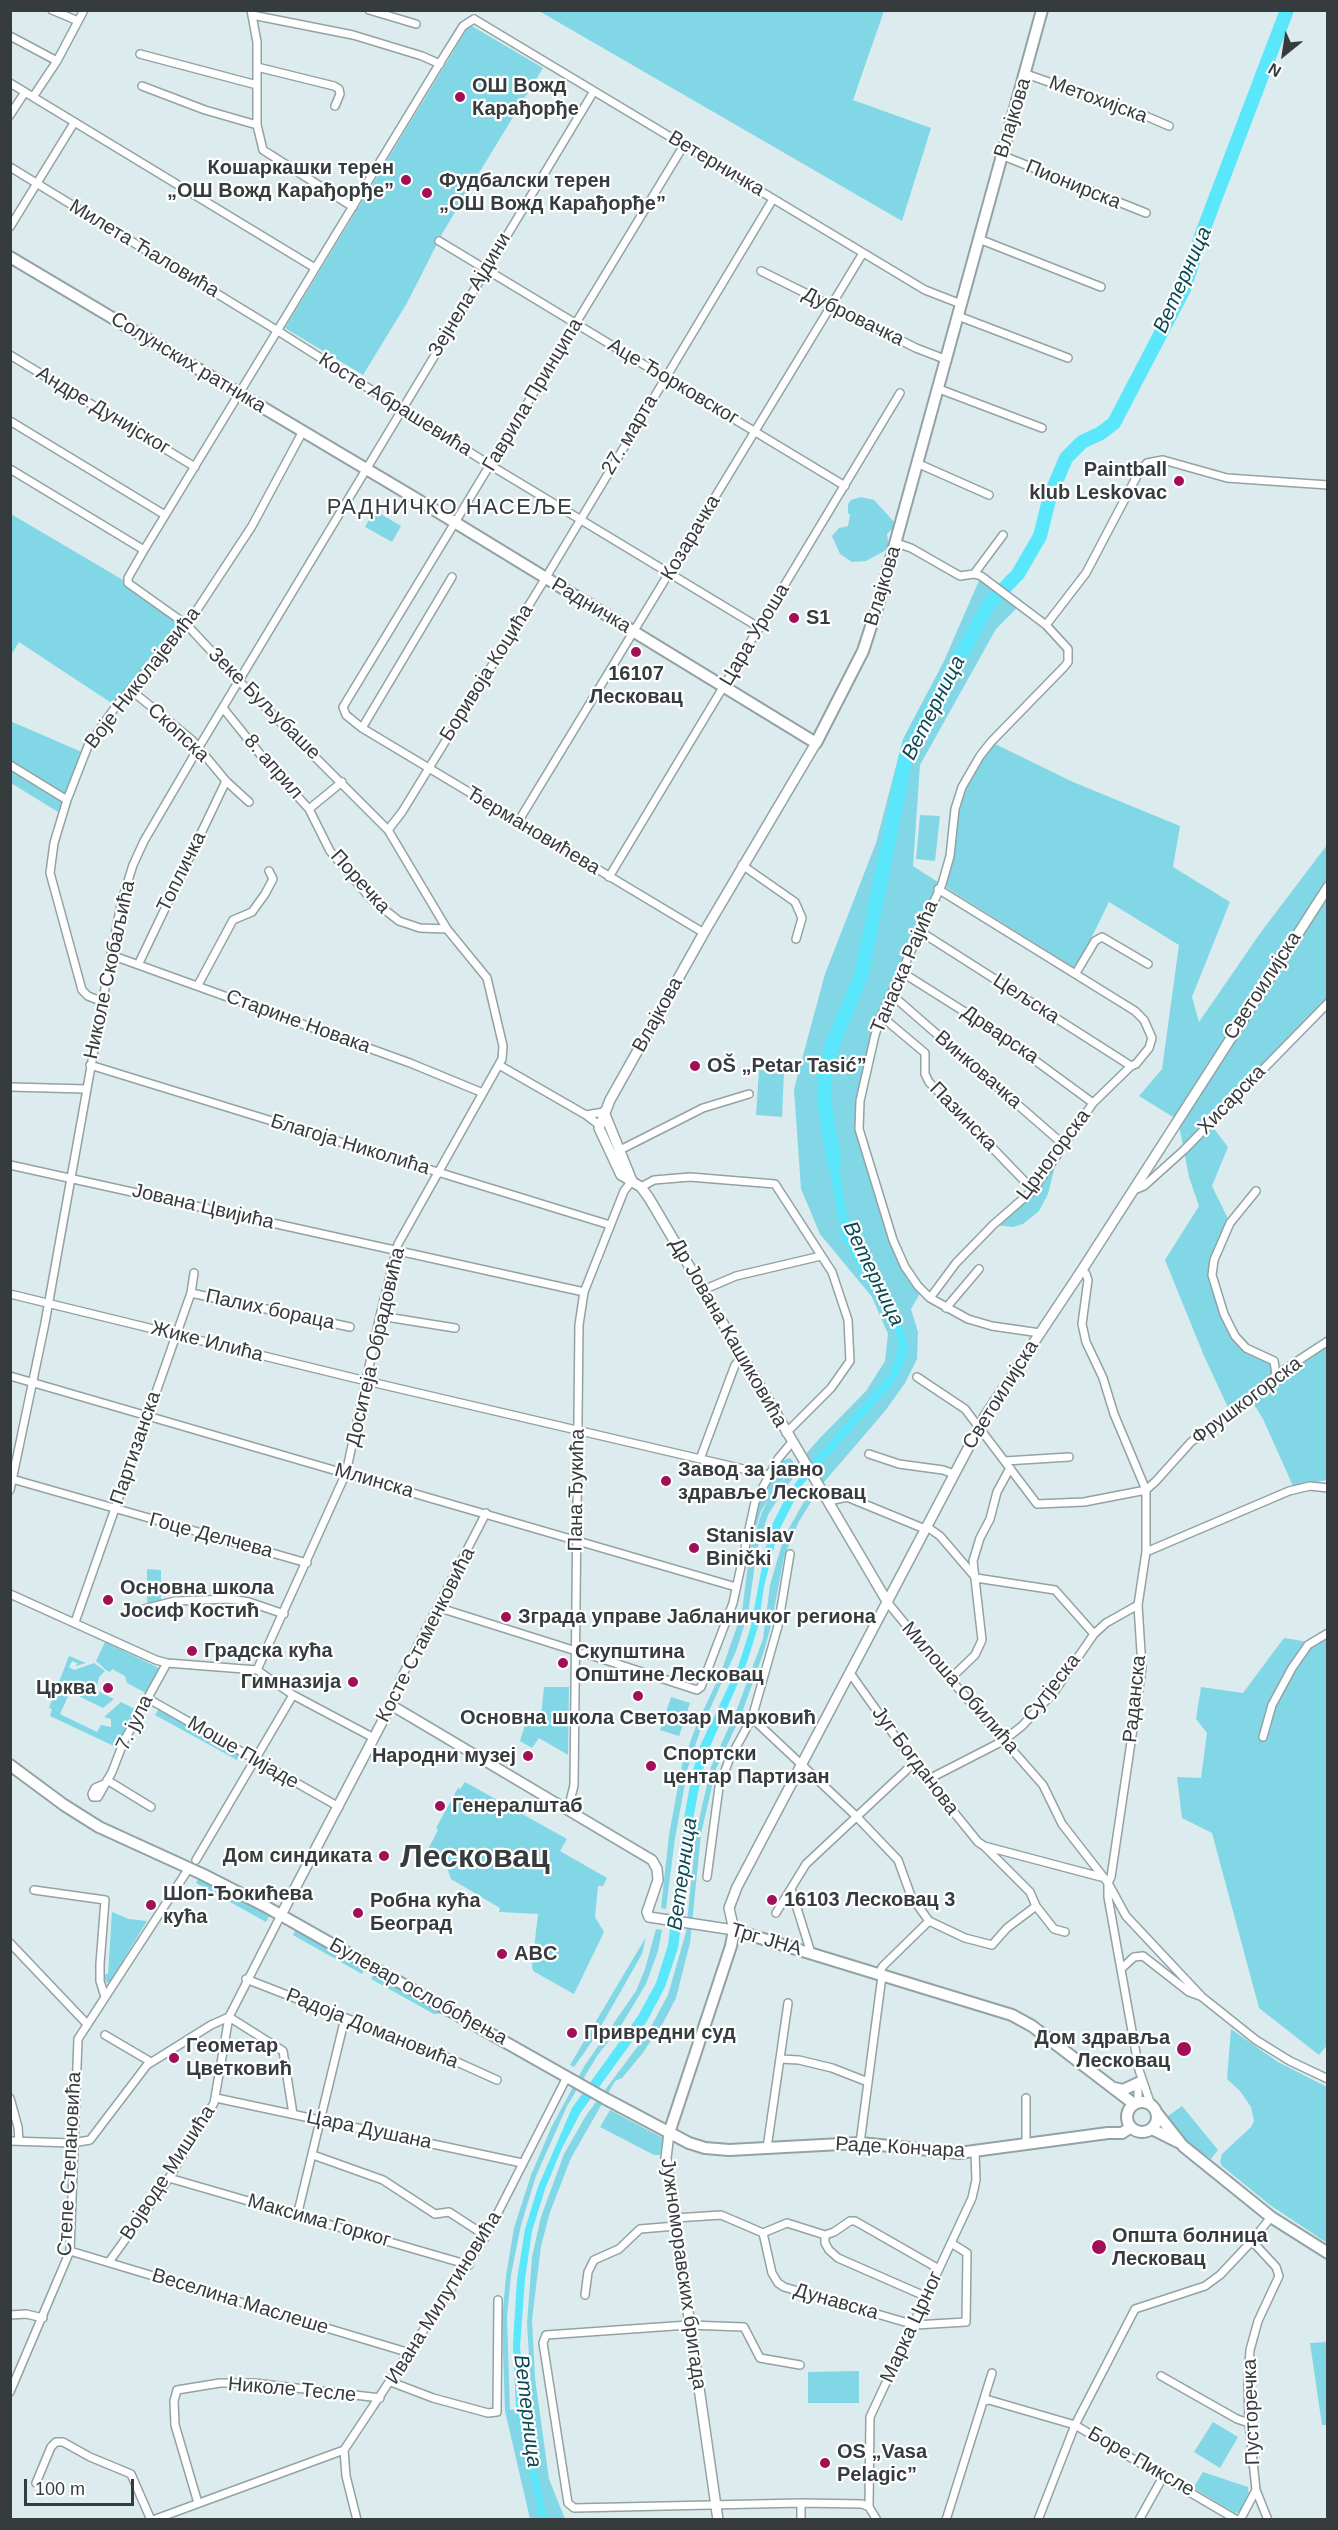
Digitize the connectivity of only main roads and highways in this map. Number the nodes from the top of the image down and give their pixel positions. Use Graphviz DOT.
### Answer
graph roads {
  1 [pos="1042,10"];
  2 [pos="10,257"];
  3 [pos="366,469"];
  4 [pos="816,742"];
  5 [pos="10,1766"];
  6 [pos="734,1930"];
  7 [pos="1138,2083"];
  8 [pos="1111,2087"];
  9 [pos="1136,2103"];
  10 [pos="1154,2109"];
  11 [pos="1131,2127"];
  12 [pos="1152,2129"];
  13 [pos="669,2133"];
  14 [pos="1183,2145"];
  15 [pos="1328,2253"];
  1 -- 4 [label="main road, Влајкова"];
  2 -- 3 [label="main road, Солунских ратника"];
  3 -- 4 [label="main road, Радничка"];
  5 -- 13 [label="main road, Булевар ослобођења"];
  6 -- 8 [label="main road, Трг ЈНА"];
  6 -- 13 [label="main road, Јужноморавских бригада"];
  7 -- 8 [label="main road"];
  8 -- 9 [label="main road"];
  9 -- 10 [label="main road"];
  9 -- 11 [label="main road"];
  10 -- 12 [label="main road"];
  10 -- 14 [label="main road"];
  11 -- 12 [label="main road"];
  11 -- 13 [label="main road, Раде Кончара"];
  12 -- 14 [label="main road"];
  14 -- 15 [label="main road"];
}
